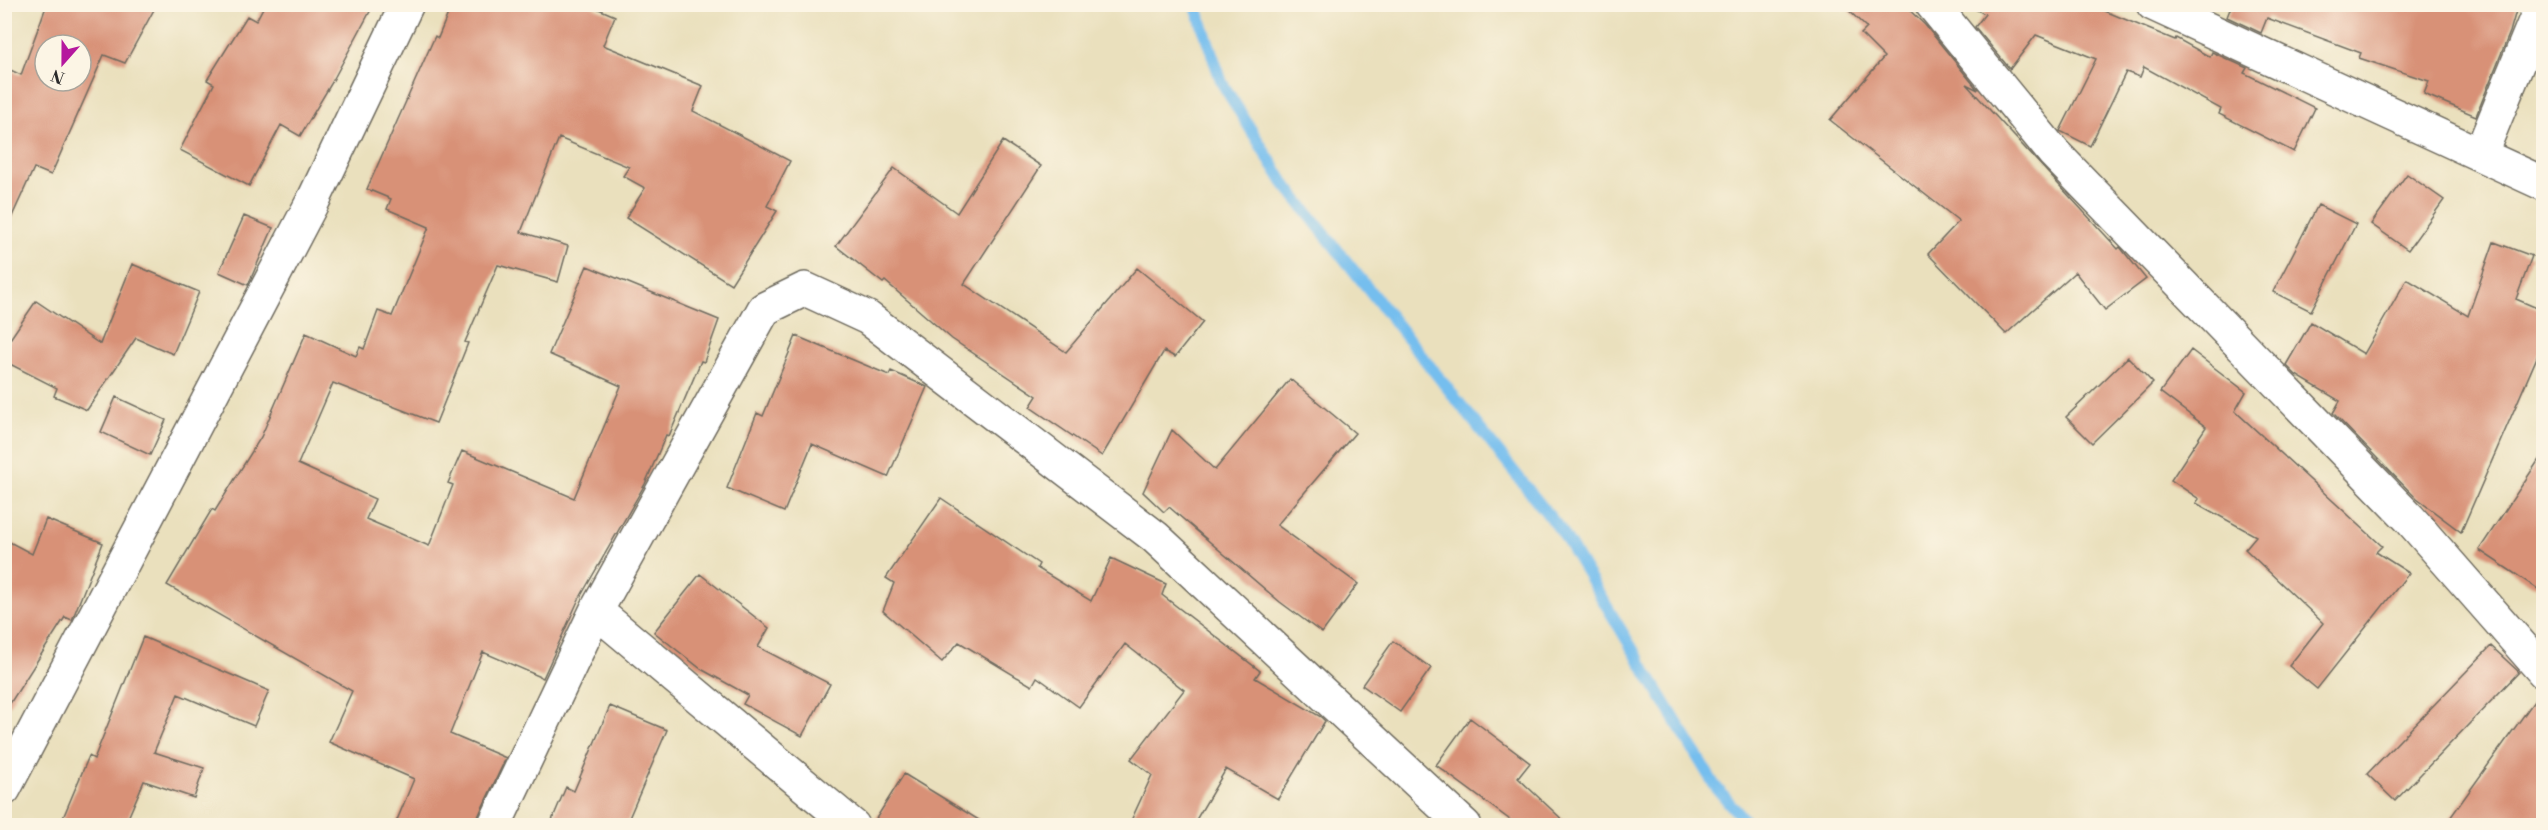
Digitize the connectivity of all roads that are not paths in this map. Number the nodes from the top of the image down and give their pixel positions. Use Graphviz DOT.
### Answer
graph roads {
  1 [pos="407,4"];
  2 [pos="1932,4"];
  3 [pos="2153,4"];
  4 [pos="2542,4"];
  5 [pos="2481,153"];
  6 [pos="2544,184"];
  7 [pos="596,610"];
  8 [pos="2544,672"];
  9 [pos="4,789"];
  10 [pos="494,825"];
  11 [pos="853,825"];
  12 [pos="1465,825"];
  1 -- 9 [label="street"];
  2 -- 8 [label="street"];
  3 -- 5 [label="street"];
  4 -- 5 [label="street"];
  5 -- 6 [label="street"];
  7 -- 10 [label="street"];
  7 -- 11 [label="street"];
  7 -- 12 [label="street"];
}
